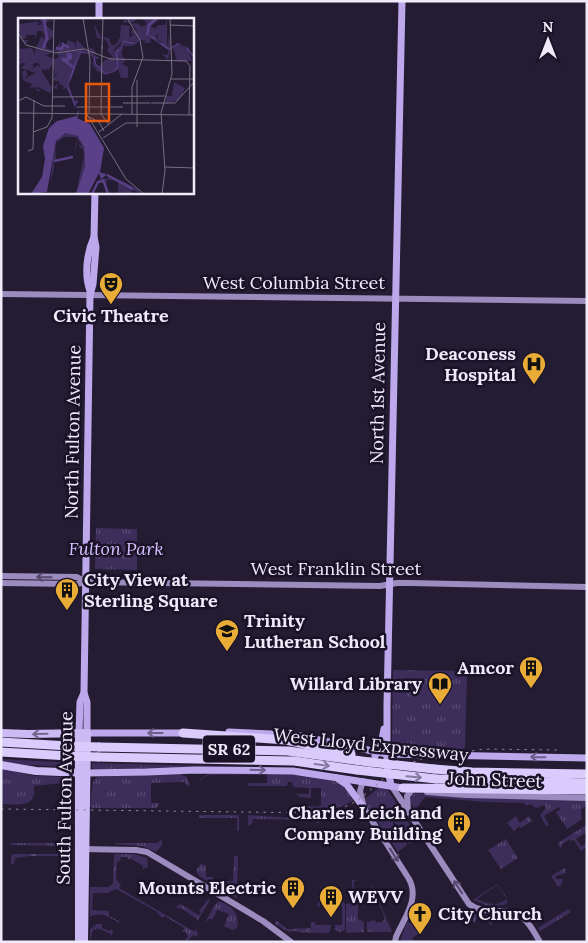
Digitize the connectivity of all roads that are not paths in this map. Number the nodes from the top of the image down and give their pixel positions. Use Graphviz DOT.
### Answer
graph roads {
  1 [pos="99,1"];
  2 [pos="402,1"];
  3 [pos="99,18"];
  4 [pos="95,194"];
  5 [pos="90,293"];
  6 [pos="1,294"];
  7 [pos="395,299"];
  8 [pos="587,301"];
  9 [pos="1,576"];
  10 [pos="86,582"];
  11 [pos="1,584"];
  12 [pos="389,584"];
  13 [pos="587,587"];
  14 [pos="84,693"];
  15 [pos="387,705"];
  16 [pos="1,733"];
  17 [pos="83,733"];
  18 [pos="183,733"];
  19 [pos="1,742"];
  20 [pos="1,752"];
  21 [pos="377,753"];
  22 [pos="387,754"];
  23 [pos="587,758"];
  24 [pos="369,762"];
  25 [pos="1,765"];
  26 [pos="357,765"];
  27 [pos="82,773"];
  28 [pos="435,774"];
  29 [pos="587,774"];
  30 [pos="335,776"];
  31 [pos="363,781"];
  32 [pos="587,783"];
  33 [pos="391,786"];
  34 [pos="408,789"];
  35 [pos="587,790"];
  36 [pos="587,798"];
  37 [pos="364,808"];
  38 [pos="408,811"];
  39 [pos="82,849"];
  40 [pos="539,940"];
  41 [pos="79,942"];
  42 [pos="84,942"];
  43 [pos="291,942"];
  44 [pos="395,942"];
  1 -- 3 [label="main road"];
  2 -- 7 [label="main road, North 1st Avenue"];
  4 -- 5 [label="main road, North Fulton Avenue"];
  5 -- 6 [label="main road, West Columbia Street"];
  5 -- 7 [label="main road, West Columbia Street"];
  5 -- 10 [label="main road, North Fulton Avenue"];
  7 -- 8 [label="main road, West Columbia Street"];
  7 -- 12 [label="main road, North 1st Avenue"];
  10 -- 9 [label="main road, West Franklin Street, one-way"];
  10 -- 11 [label="main road, West Franklin Street"];
  10 -- 12 [label="main road, West Franklin Street"];
  10 -- 14 [label="main road, North Fulton Avenue"];
  12 -- 13 [label="main road, West Franklin Street"];
  12 -- 15 [label="main road, North 1st Avenue"];
  14 -- 17 [label="main road, South Fulton Avenue"];
  15 -- 21 [label="main road"];
  15 -- 22 [label="main road, North 1st Avenue"];
  17 -- 16 [label="highway, one-way"];
  18 -- 17 [label="main road, one-way"];
  17 -- 27 [label="highway, South Fulton Avenue"];
  18 -- 21 [label="main road"];
  18 -- 24 [label="highway"];
  19 -- 26 [label="highway, West Lloyd Expressway / SR 62, bridge"];
  20 -- 26 [label="highway, West Lloyd Expressway / SR 62, one-way, bridge"];
  21 -- 22 [label="main road"];
  21 -- 31 [label="main road"];
  23 -- 22 [label="main road, one-way"];
  22 -- 33 [label="main road, North 1st Avenue"];
  24 -- 26 [label="highway, West Lloyd Expressway / SR 62"];
  24 -- 28 [label="highway, West Lloyd Expressway / SR 62, bridge"];
  25 -- 27 [label="highway"];
  26 -- 28 [label="highway, West Lloyd Expressway / SR 62, one-way, bridge"];
  27 -- 30 [label="main road, one-way"];
  27 -- 39 [label="highway, South Fulton Avenue"];
  28 -- 29 [label="highway, West Lloyd Expressway / SR 62"];
  28 -- 32 [label="highway, West Lloyd Expressway / SR 62"];
  30 -- 31 [label="main road"];
  30 -- 37 [label="main road"];
  31 -- 33 [label="main road"];
  31 -- 37 [label="main road"];
  33 -- 34 [label="main road"];
  33 -- 38 [label="main road"];
  34 -- 35 [label="highway"];
  34 -- 36 [label="main road, John Street"];
  34 -- 38 [label="main road"];
  37 -- 44 [label="main road, one-way"];
  40 -- 38 [label="main road, one-way"];
  39 -- 41 [label="highway, South Fulton Avenue"];
  39 -- 42 [label="highway, South Fulton Avenue"];
  39 -- 43 [label="main road"];
}
